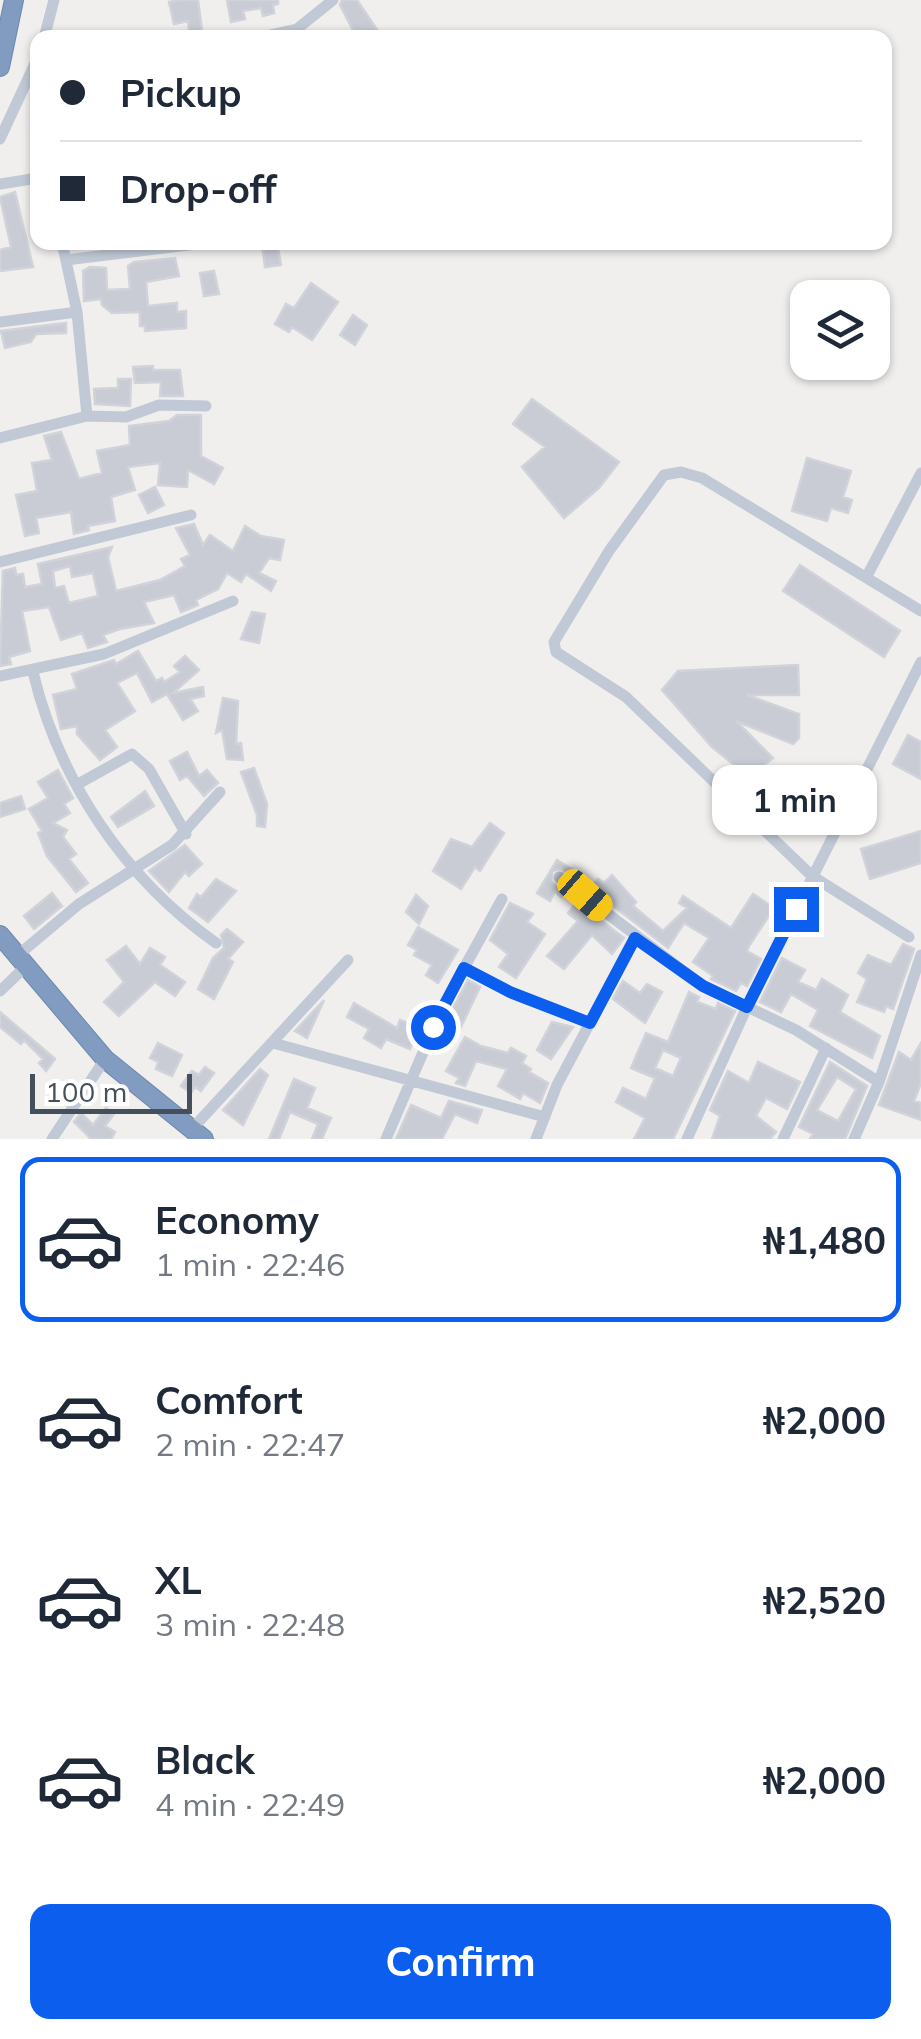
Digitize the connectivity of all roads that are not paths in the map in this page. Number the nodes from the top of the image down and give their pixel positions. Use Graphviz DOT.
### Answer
graph roads {
  1 [pos="14,0"];
  2 [pos="54,0"];
  3 [pos="332,0"];
  4 [pos="46,30"];
  5 [pos="292,30"];
  6 [pos="0,67"];
  7 [pos="30,74"];
  8 [pos="0,138"];
  9 [pos="30,179"];
  10 [pos="0,184"];
  11 [pos="64,250"];
  12 [pos="148,250"];
  13 [pos="66,260"];
  14 [pos="77,312"];
  15 [pos="0,322"];
  16 [pos="206,406"];
  17 [pos="87,416"];
  18 [pos="0,438"];
  19 [pos="921,473"];
  20 [pos="191,515"];
  21 [pos="0,562"];
  22 [pos="867,576"];
  23 [pos="233,601"];
  24 [pos="921,612"];
  25 [pos="921,662"];
  26 [pos="33,672"];
  27 [pos="0,676"];
  28 [pos="78,784"];
  29 [pos="220,792"];
  30 [pos="186,834"];
  31 [pos="133,871"];
  32 [pos="559,876"];
  33 [pos="812,876"];
  34 [pos="502,899"];
  35 [pos="0,935"];
  36 [pos="909,937"];
  37 [pos="635,938"];
  38 [pos="216,943"];
  39 [pos="921,955"];
  40 [pos="348,960"];
  41 [pos="21,962"];
  42 [pos="464,968"];
  43 [pos="0,991"];
  44 [pos="747,1007"];
  45 [pos="590,1023"];
  46 [pos="272,1043"];
  47 [pos="826,1048"];
  48 [pos="105,1058"];
  49 [pos="411,1079"];
  50 [pos="879,1082"];
  51 [pos="545,1116"];
  52 [pos="197,1134"];
  53 [pos="52,1139"];
  54 [pos="386,1139"];
  55 [pos="536,1139"];
  56 [pos="687,1139"];
  57 [pos="783,1139"];
  58 [pos="854,1139"];
  1 -- 6 [label="highway"];
  2 -- 4 [label="street"];
  3 -- 5 [label="street"];
  7 -- 8 [label="street"];
  9 -- 10 [label="street"];
  11 -- 13 [label="street"];
  12 -- 13 [label="street"];
  13 -- 14 [label="street"];
  14 -- 15 [label="street"];
  14 -- 17 [label="street"];
  16 -- 17 [label="street"];
  17 -- 18 [label="street"];
  19 -- 22 [label="street"];
  20 -- 21 [label="street"];
  22 -- 24 [label="street"];
  22 -- 33 [label="street"];
  23 -- 26 [label="street"];
  25 -- 33 [label="street"];
  26 -- 27 [label="street"];
  26 -- 28 [label="street"];
  28 -- 30 [label="street"];
  28 -- 31 [label="street"];
  29 -- 30 [label="street"];
  30 -- 31 [label="street"];
  31 -- 38 [label="street"];
  31 -- 41 [label="street"];
  32 -- 37 [label="street"];
  33 -- 36 [label="street"];
  33 -- 44 [label="street"];
  34 -- 42 [label="street"];
  35 -- 41 [label="highway"];
  37 -- 44 [label="street"];
  37 -- 45 [label="street"];
  39 -- 50 [label="street"];
  40 -- 46 [label="street"];
  41 -- 43 [label="street"];
  41 -- 48 [label="highway"];
  42 -- 45 [label="street"];
  42 -- 49 [label="street"];
  44 -- 47 [label="street"];
  44 -- 56 [label="street"];
  45 -- 51 [label="street"];
  46 -- 49 [label="street"];
  46 -- 52 [label="street"];
  47 -- 50 [label="street"];
  47 -- 57 [label="street"];
  48 -- 52 [label="highway"];
  48 -- 53 [label="street"];
  49 -- 51 [label="street"];
  49 -- 54 [label="street"];
  50 -- 58 [label="street"];
  51 -- 55 [label="street"];
}
